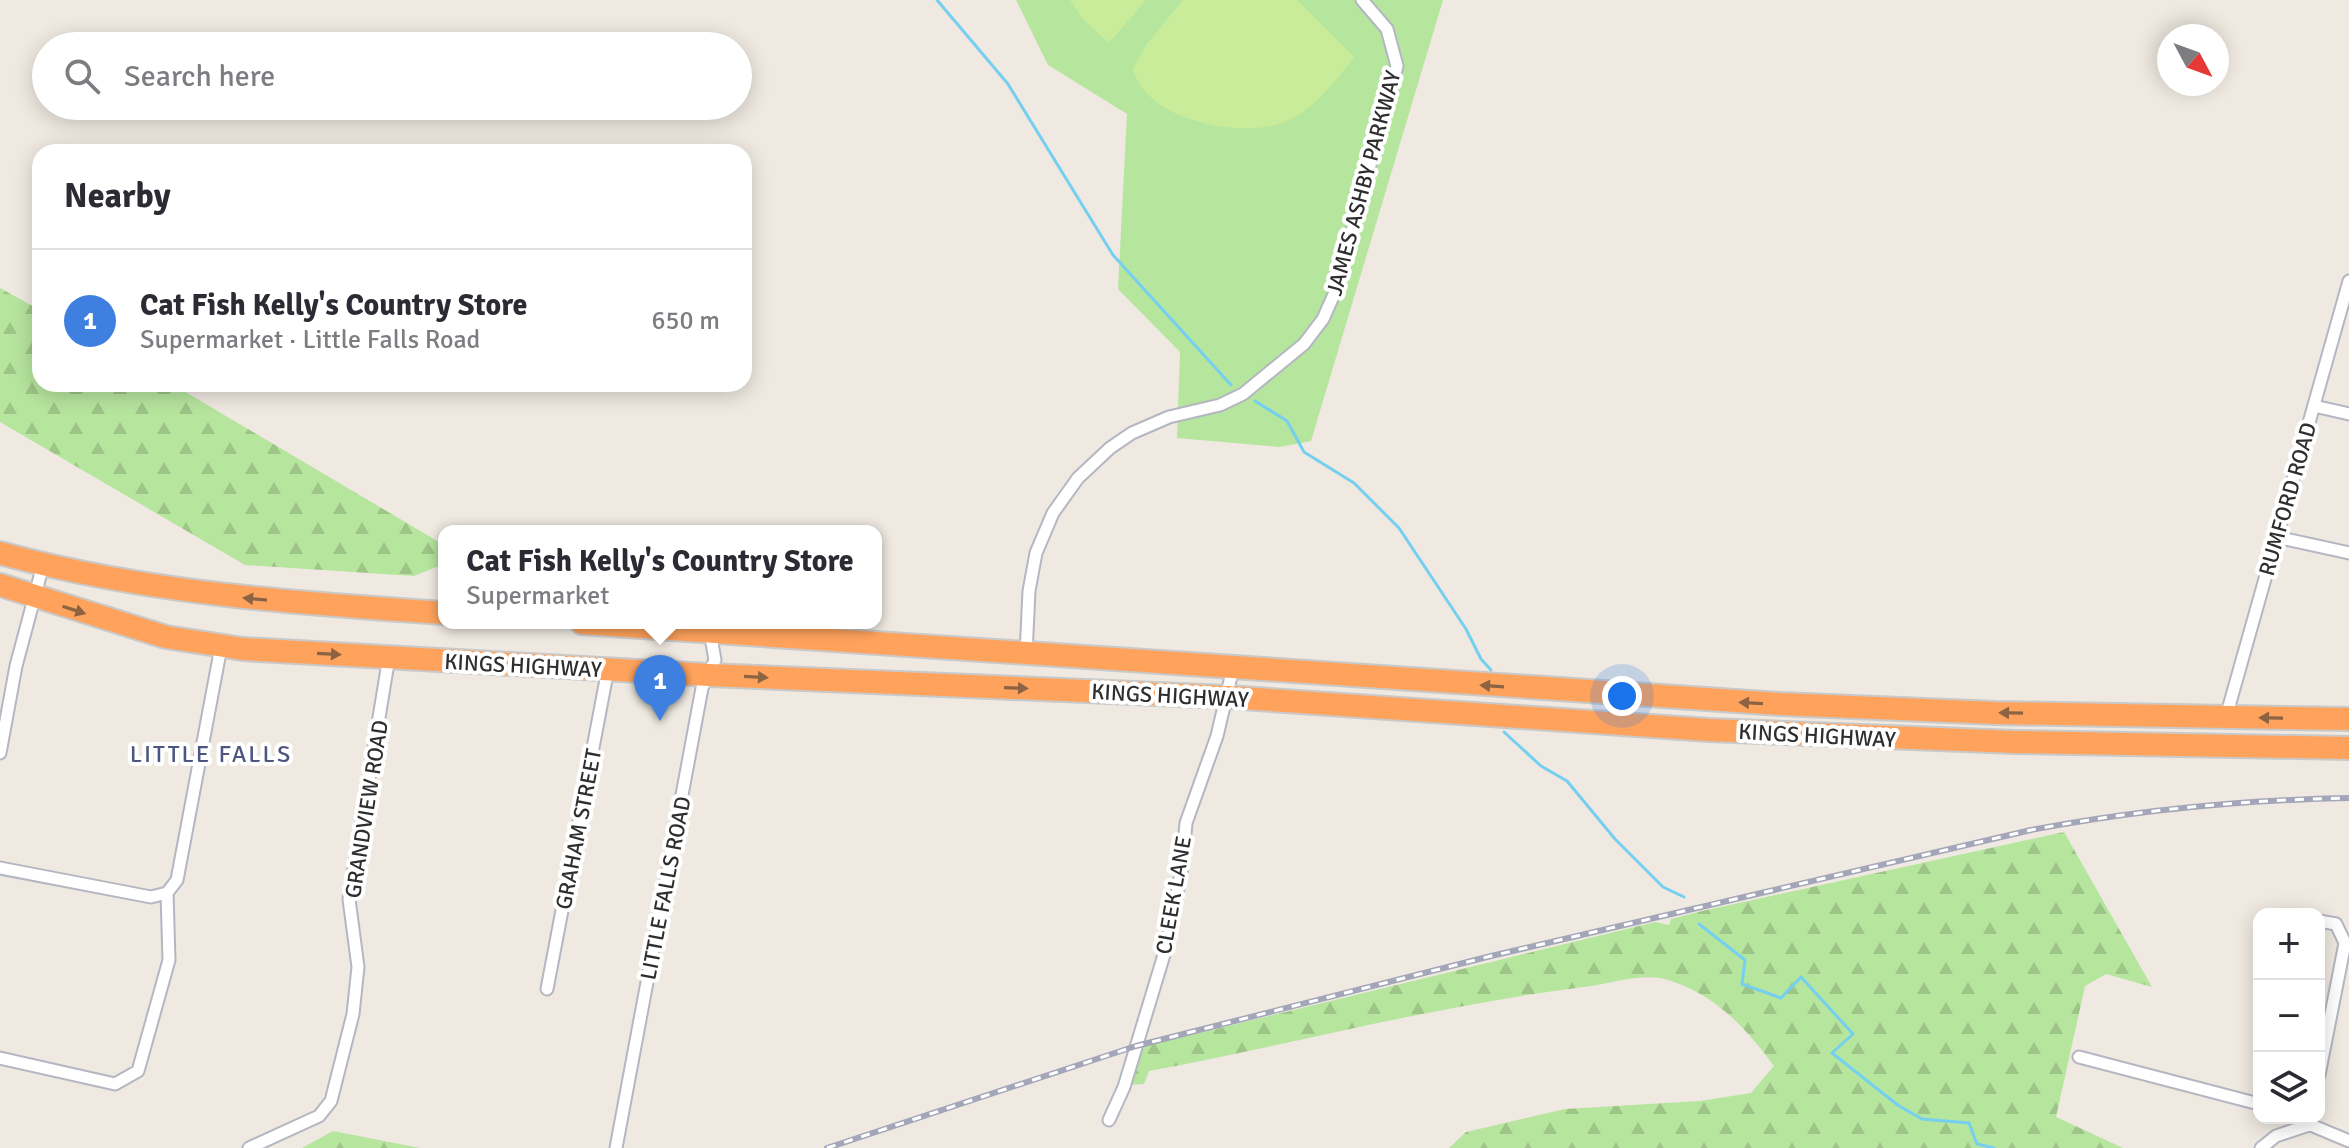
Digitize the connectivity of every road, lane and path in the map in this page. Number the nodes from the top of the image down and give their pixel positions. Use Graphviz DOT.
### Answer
graph roads {
  1 [pos="1362,0"];
  2 [pos="2349,281"];
  3 [pos="2314,406"];
  4 [pos="2349,414"];
  5 [pos="2276,537"];
  6 [pos="0,553"];
  7 [pos="2349,553"];
  8 [pos="43,565"];
  9 [pos="0,585"];
  10 [pos="34,596"];
  11 [pos="438,613"];
  12 [pos="667,629"];
  13 [pos="710,632"];
  14 [pos="221,647"];
  15 [pos="1026,654"];
  16 [pos="389,657"];
  17 [pos="1233,668"];
  18 [pos="608,669"];
  19 [pos="709,675"];
  20 [pos="1227,697"];
  21 [pos="1888,709"];
  22 [pos="2226,717"];
  23 [pos="2349,719"];
  24 [pos="1886,738"];
  25 [pos="2349,748"];
  26 [pos="0,753"];
  27 [pos="0,868"];
  28 [pos="167,893"];
  29 [pos="2325,922"];
  30 [pos="547,989"];
  31 [pos="2324,1052"];
  32 [pos="2079,1057"];
  33 [pos="0,1058"];
  34 [pos="2253,1102"];
  35 [pos="1109,1120"];
  36 [pos="2303,1124"];
  37 [pos="2316,1124"];
  38 [pos="2349,1141"];
  39 [pos="249,1148"];
  40 [pos="616,1148"];
  41 [pos="2261,1148"];
  1 -- 15 [label="street, JAMES ASHBY PARKWAY"];
  2 -- 3 [label="street, RUMFORD ROAD"];
  3 -- 4 [label="street"];
  3 -- 5 [label="street, RUMFORD ROAD"];
  5 -- 7 [label="street"];
  5 -- 22 [label="street, RUMFORD ROAD"];
  6 -- 8 [label="highway"];
  8 -- 10 [label="street"];
  11 -- 8 [label="highway, one-way"];
  9 -- 10 [label="highway, KINGS HIGHWAY"];
  10 -- 14 [label="highway, KINGS HIGHWAY, one-way"];
  10 -- 26 [label="street"];
  12 -- 13 [label="highway, KINGS HIGHWAY"];
  13 -- 15 [label="highway, KINGS HIGHWAY"];
  13 -- 19 [label="street, LITTLE FALLS ROAD"];
  14 -- 16 [label="highway, KINGS HIGHWAY, one-way"];
  14 -- 28 [label="street"];
  15 -- 17 [label="highway, KINGS HIGHWAY"];
  16 -- 18 [label="highway, KINGS HIGHWAY"];
  16 -- 39 [label="street, GRANDVIEW ROAD"];
  17 -- 20 [label="street, CLEEK LANE"];
  21 -- 17 [label="highway, KINGS HIGHWAY, one-way"];
  18 -- 19 [label="highway, KINGS HIGHWAY"];
  18 -- 30 [label="street, GRAHAM STREET"];
  19 -- 20 [label="highway, KINGS HIGHWAY, one-way"];
  19 -- 40 [label="street, LITTLE FALLS ROAD"];
  20 -- 24 [label="highway, KINGS HIGHWAY"];
  20 -- 35 [label="street, CLEEK LANE"];
  22 -- 21 [label="highway, KINGS HIGHWAY, one-way"];
  21 -- 24 [label="highway"];
  23 -- 22 [label="highway, KINGS HIGHWAY, one-way"];
  24 -- 25 [label="highway, KINGS HIGHWAY"];
  27 -- 28 [label="street"];
  28 -- 33 [label="street"];
  29 -- 31 [label="street"];
  32 -- 34 [label="street"];
  36 -- 41 [label="street"];
  37 -- 38 [label="street"];
}
